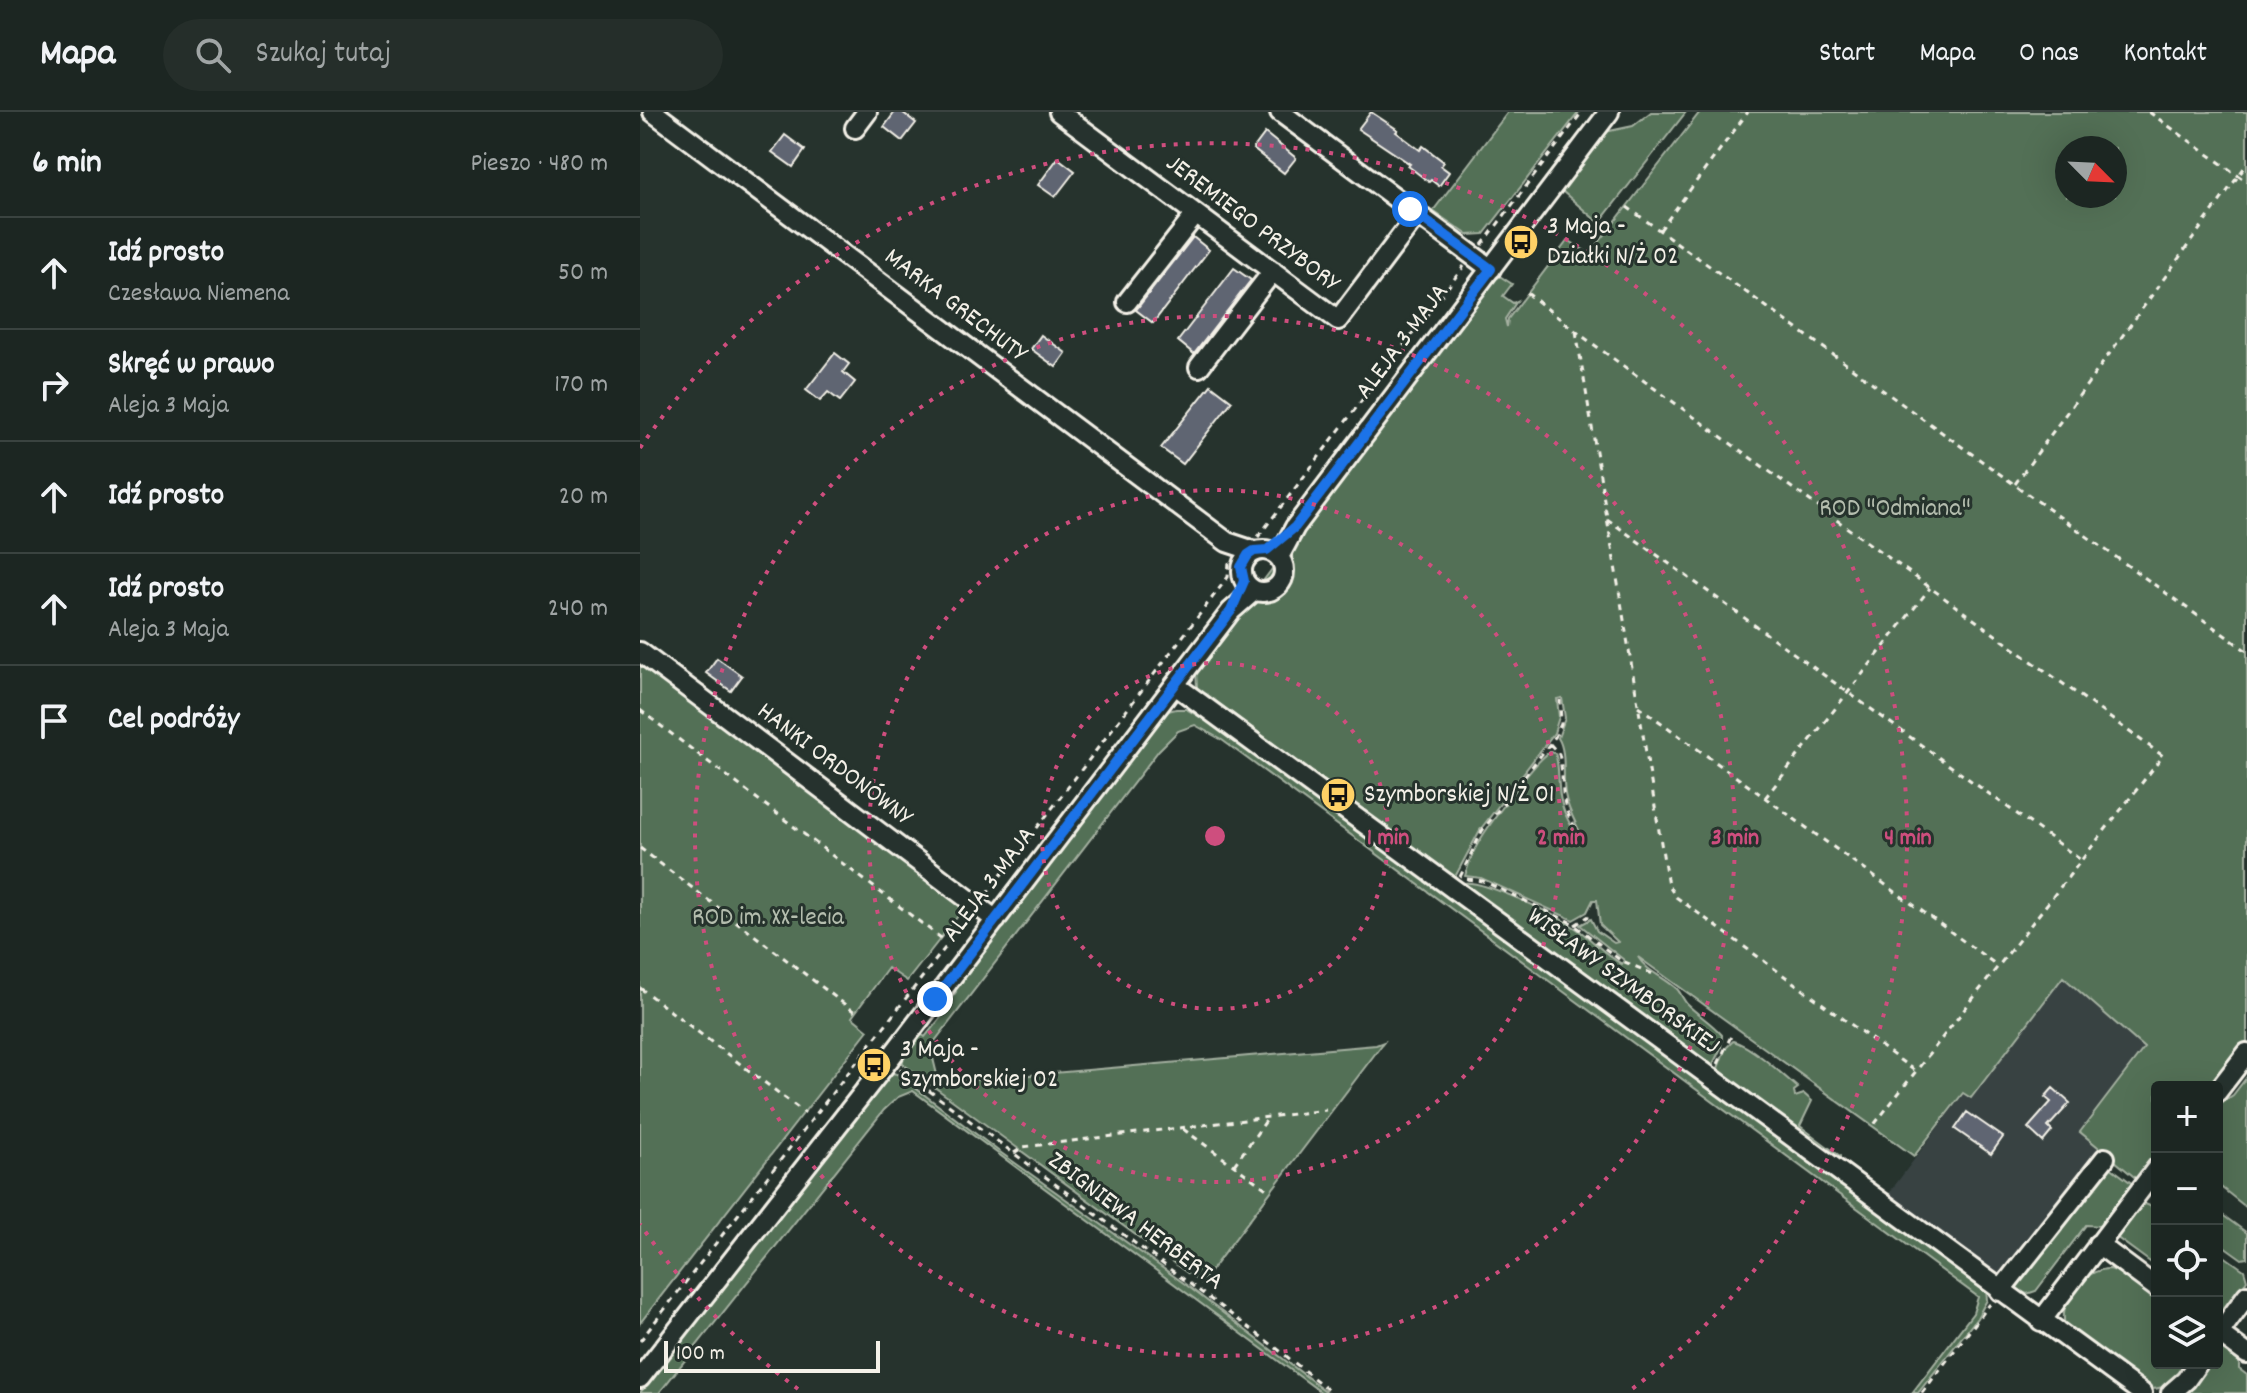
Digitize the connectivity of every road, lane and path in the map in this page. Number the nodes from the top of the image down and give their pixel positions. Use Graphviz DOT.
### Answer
graph roads {
  1 [pos="653,112"];
  2 [pos="867,112"];
  3 [pos="1059,112"];
  4 [pos="1280,112"];
  5 [pos="1582,112"];
  6 [pos="1609,112"];
  7 [pos="1748,112"];
  8 [pos="2149,112"];
  9 [pos="855,128"];
  10 [pos="2247,164"];
  11 [pos="2238,176"];
  12 [pos="2247,182"];
  13 [pos="1627,207"];
  14 [pos="1196,214"];
  15 [pos="1417,215"];
  16 [pos="1660,230"];
  17 [pos="1476,252"];
  18 [pos="1467,263"];
  19 [pos="1491,269"];
  20 [pos="1273,271"];
  21 [pos="1527,293"];
  22 [pos="1127,302"];
  23 [pos="1576,331"];
  24 [pos="1199,367"];
  25 [pos="2015,484"];
  26 [pos="1607,518"];
  27 [pos="1227,542"];
  28 [pos="1263,549"];
  29 [pos="1240,577"];
  30 [pos="1224,581"];
  31 [pos="1930,588"];
  32 [pos="2247,651"];
  33 [pos="640,652"];
  34 [pos="1175,685"];
  35 [pos="1848,693"];
  36 [pos="1560,700"];
  37 [pos="1638,706"];
  38 [pos="640,710"];
  39 [pos="1550,744"];
  40 [pos="1765,798"];
  41 [pos="1576,829"];
  42 [pos="640,848"];
  43 [pos="2081,860"];
  44 [pos="1456,884"];
  45 [pos="980,903"];
  46 [pos="974,910"];
  47 [pos="1589,916"];
  48 [pos="996,920"];
  49 [pos="1575,925"];
  50 [pos="941,938"];
  51 [pos="1998,966"];
  52 [pos="1653,974"];
  53 [pos="640,988"];
  54 [pos="856,1013"];
  55 [pos="1732,1034"];
  56 [pos="2247,1053"];
  57 [pos="1915,1071"];
  58 [pos="1710,1077"];
  59 [pos="915,1080"];
  60 [pos="2223,1084"];
  61 [pos="1326,1110"];
  62 [pos="805,1113"];
  63 [pos="1268,1118"];
  64 [pos="1873,1126"];
  65 [pos="1183,1129"];
  66 [pos="1013,1154"];
  67 [pos="2105,1158"];
  68 [pos="1234,1165"];
  69 [pos="2151,1176"];
  70 [pos="1268,1190"];
  71 [pos="2098,1244"];
  72 [pos="2151,1284"];
  73 [pos="2000,1291"];
  74 [pos="2247,1295"];
  75 [pos="2041,1321"];
  76 [pos="2223,1327"];
  77 [pos="2223,1337"];
  78 [pos="640,1341"];
  79 [pos="2247,1354"];
  80 [pos="2194,1369"];
  81 [pos="640,1378"];
  82 [pos="1332,1393"];
  83 [pos="1922,1393"];
  84 [pos="2142,1393"];
  85 [pos="2171,1393"];
  1 -- 27 [label="street, MARKA GRECHUTY"];
  2 -- 9 [label="street"];
  3 -- 14 [label="street, JEREMIEGO PRZYBORY"];
  4 -- 15 [label="street"];
  5 -- 17 [label="path"];
  6 -- 19 [label="street, ALEJA 3 MAJA"];
  7 -- 16 [label="path"];
  8 -- 11 [label="path"];
  10 -- 11 [label="path"];
  11 -- 12 [label="path"];
  11 -- 25 [label="path"];
  13 -- 16 [label="path"];
  14 -- 20 [label="street, JEREMIEGO PRZYBORY"];
  14 -- 22 [label="street"];
  15 -- 19 [label="street"];
  15 -- 20 [label="street, JEREMIEGO PRZYBORY"];
  16 -- 25 [label="path"];
  18 -- 28 [label="path"];
  19 -- 28 [label="street, ALEJA 3 MAJA"];
  20 -- 24 [label="street"];
  21 -- 23 [label="path"];
  23 -- 26 [label="path"];
  23 -- 31 [label="path"];
  25 -- 32 [label="path"];
  26 -- 35 [label="path"];
  26 -- 37 [label="path"];
  27 -- 28 [label="street, MARKA GRECHUTY"];
  27 -- 29 [label="street, MARKA GRECHUTY"];
  28 -- 29 [label="street"];
  28 -- 29 [label="street"];
  29 -- 30 [label="path"];
  29 -- 30 [label="path"];
  29 -- 34 [label="street, ALEJA 3 MAJA"];
  30 -- 45 [label="path"];
  31 -- 35 [label="path"];
  31 -- 43 [label="path"];
  33 -- 48 [label="street, HANKI ORDONÓWNY"];
  34 -- 44 [label="street, WISŁAWY SZYMBORSKIEJ"];
  34 -- 48 [label="street, ALEJA 3 MAJA"];
  35 -- 40 [label="path"];
  35 -- 43 [label="path"];
  36 -- 39 [label="path"];
  37 -- 40 [label="path"];
  37 -- 57 [label="path"];
  38 -- 50 [label="path"];
  39 -- 41 [label="path"];
  39 -- 44 [label="path"];
  40 -- 51 [label="path"];
  42 -- 54 [label="path"];
  43 -- 51 [label="path"];
  44 -- 49 [label="path"];
  44 -- 58 [label="street, WISŁAWY SZYMBORSKIEJ"];
  46 -- 78 [label="path"];
  47 -- 49 [label="path"];
  48 -- 81 [label="street, ALEJA 3 MAJA"];
  49 -- 52 [label="path"];
  51 -- 57 [label="path"];
  53 -- 62 [label="path"];
  55 -- 58 [label="path"];
  56 -- 60 [label="street"];
  57 -- 64 [label="path"];
  58 -- 73 [label="street, WISŁAWY SZYMBORSKIEJ"];
  59 -- 66 [label="path, ZBIGNIEWA HERBERTA"];
  61 -- 63 [label="path"];
  63 -- 65 [label="path"];
  63 -- 68 [label="path"];
  65 -- 66 [label="path"];
  65 -- 68 [label="path"];
  66 -- 82 [label="path, ZBIGNIEWA HERBERTA"];
  67 -- 73 [label="street"];
  68 -- 70 [label="path"];
  69 -- 71 [label="street"];
  71 -- 72 [label="street"];
  71 -- 75 [label="street"];
  73 -- 75 [label="street, WISŁAWY SZYMBORSKIEJ"];
  73 -- 83 [label="path"];
  74 -- 76 [label="street"];
  75 -- 84 [label="street, WISŁAWY SZYMBORSKIEJ"];
  77 -- 79 [label="street"];
  80 -- 85 [label="street"];
}
